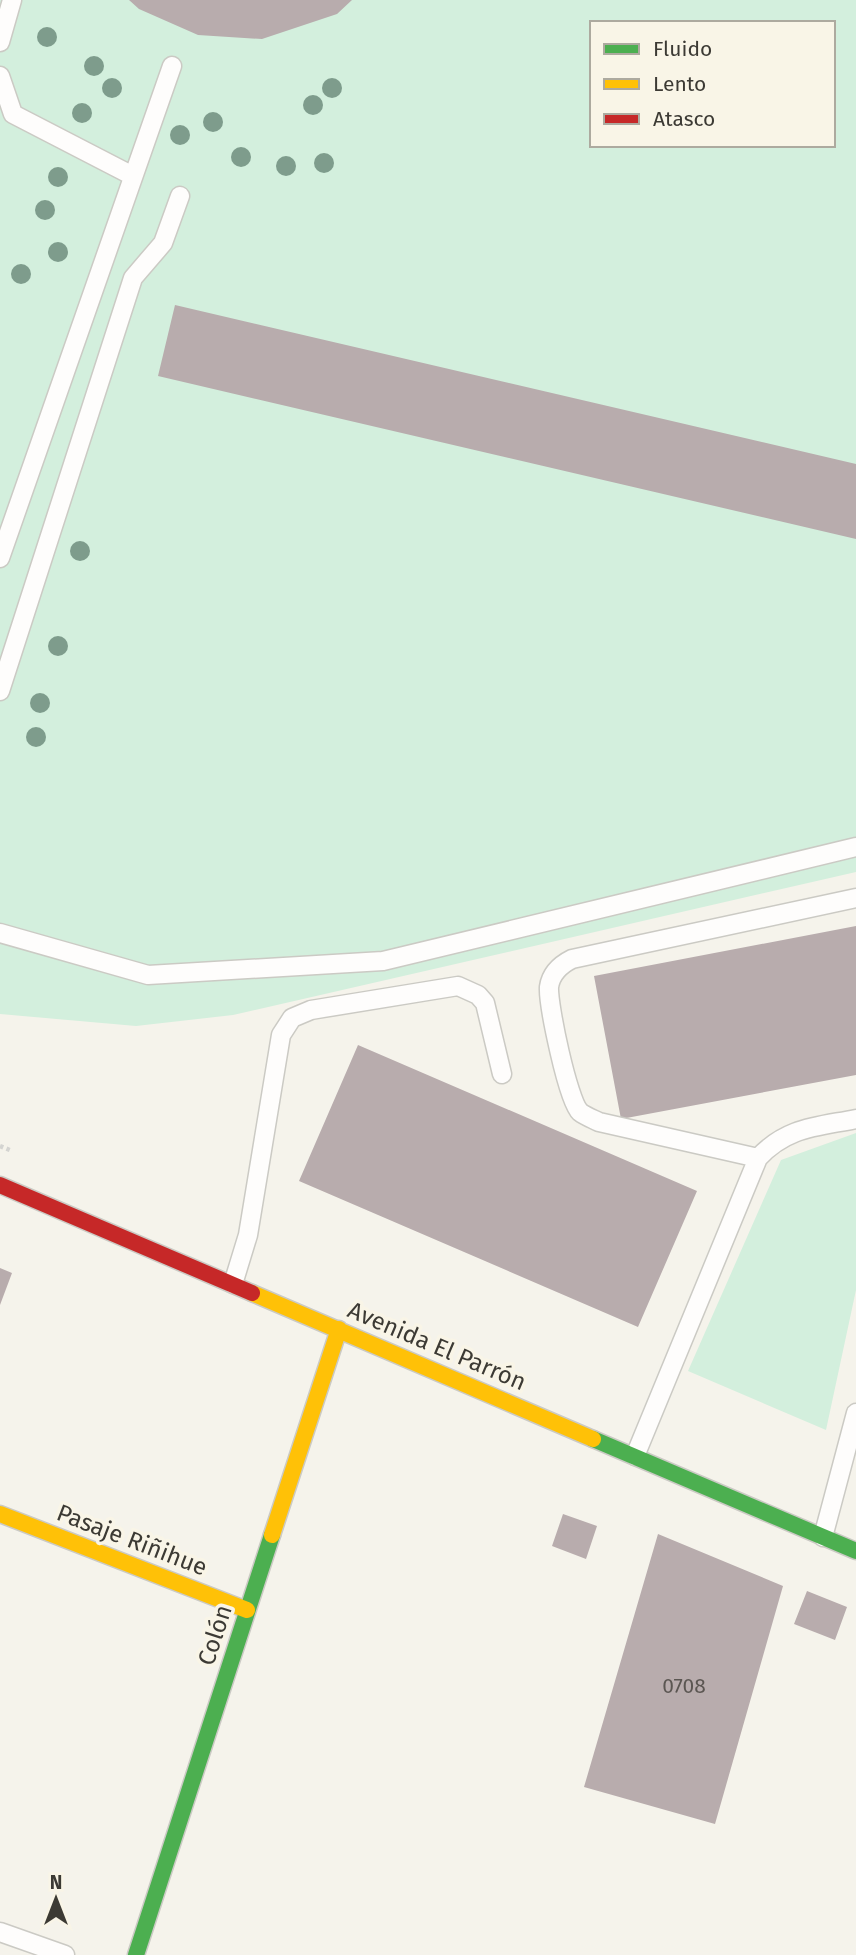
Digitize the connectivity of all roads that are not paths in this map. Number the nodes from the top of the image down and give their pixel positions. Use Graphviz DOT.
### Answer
graph roads {
  1 [pos="12,0"];
  2 [pos="0,43"];
  3 [pos="172,66"];
  4 [pos="0,76"];
  5 [pos="133,176"];
  6 [pos="180,196"];
  7 [pos="0,558"];
  8 [pos="0,691"];
  9 [pos="856,847"];
  10 [pos="856,898"];
  11 [pos="0,933"];
  12 [pos="502,1073"];
  13 [pos="856,1119"];
  14 [pos="758,1158"];
  15 [pos="0,1185"];
  16 [pos="233,1284"];
  17 [pos="338,1329"];
  18 [pos="856,1413"];
  19 [pos="635,1456"];
  20 [pos="0,1514"];
  21 [pos="823,1537"];
  22 [pos="856,1551"];
  23 [pos="247,1610"];
  24 [pos="0,1932"];
  25 [pos="65,1955"];
  26 [pos="136,1955"];
  1 -- 2 [label="lane"];
  3 -- 5 [label="lane"];
  4 -- 5 [label="lane"];
  5 -- 7 [label="lane"];
  6 -- 8 [label="lane"];
  9 -- 11 [label="lane"];
  10 -- 14 [label="lane"];
  12 -- 16 [label="lane"];
  13 -- 14 [label="lane"];
  14 -- 19 [label="lane"];
  15 -- 16 [label="main road, Avenida El Parrón"];
  16 -- 17 [label="main road, Avenida El Parrón"];
  17 -- 19 [label="main road, Avenida El Parrón"];
  17 -- 23 [label="main road, Colón"];
  18 -- 21 [label="lane"];
  19 -- 21 [label="main road, Avenida El Parrón"];
  20 -- 23 [label="main road, Pasaje Riñihue"];
  21 -- 22 [label="main road, Avenida El Parrón"];
  23 -- 26 [label="main road, Colón"];
  24 -- 25 [label="lane"];
}
